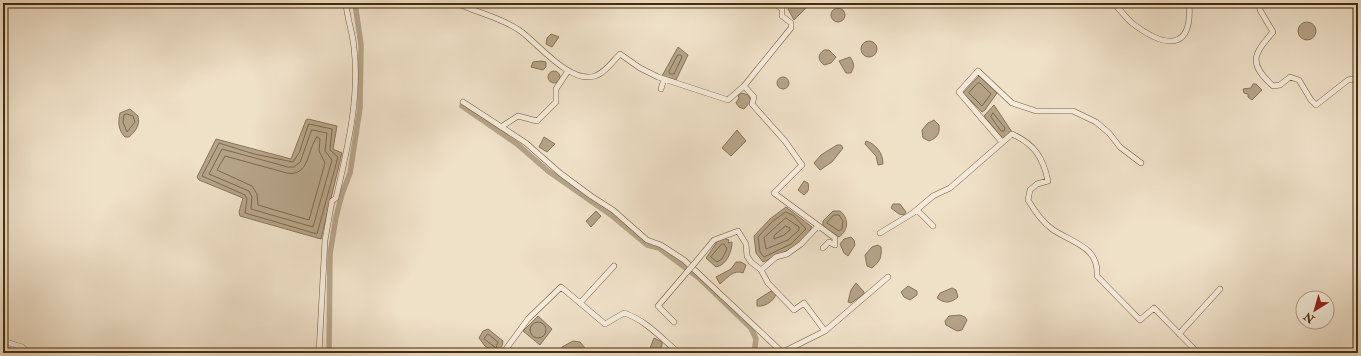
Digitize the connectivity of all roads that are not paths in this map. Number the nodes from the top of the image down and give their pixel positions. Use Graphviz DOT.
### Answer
graph roads {
  1 [pos="346,3"];
  2 [pos="457,3"];
  3 [pos="775,3"];
  4 [pos="1113,3"];
  5 [pos="1189,3"];
  6 [pos="1259,3"];
  7 [pos="568,71"];
  8 [pos="1358,78"];
  9 [pos="664,79"];
  10 [pos="744,86"];
  11 [pos="661,89"];
  12 [pos="463,102"];
  13 [pos="501,127"];
  14 [pos="1002,142"];
  15 [pos="1141,164"];
  16 [pos="917,210"];
  17 [pos="818,226"];
  18 [pos="933,226"];
  19 [pos="880,233"];
  20 [pos="823,248"];
  21 [pos="614,266"];
  22 [pos="761,270"];
  23 [pos="888,277"];
  24 [pos="1220,289"];
  25 [pos="580,303"];
  26 [pos="674,322"];
  27 [pos="825,331"];
  28 [pos="1179,334"];
  29 [pos="3,341"];
  30 [pos="29,353"];
  31 [pos="319,353"];
  32 [pos="502,353"];
  33 [pos="679,353"];
  34 [pos="783,353"];
  35 [pos="1198,353"];
  1 -- 31 [label="street"];
  2 -- 7 [label="street"];
  3 -- 10 [label="street"];
  4 -- 5 [label="street"];
  6 -- 8 [label="street"];
  7 -- 9 [label="street"];
  7 -- 13 [label="street"];
  9 -- 10 [label="street"];
  9 -- 11 [label="street"];
  10 -- 17 [label="street"];
  12 -- 13 [label="street"];
  13 -- 34 [label="street"];
  14 -- 15 [label="street"];
  14 -- 16 [label="street"];
  14 -- 28 [label="street"];
  16 -- 18 [label="street"];
  16 -- 19 [label="street"];
  17 -- 20 [label="street"];
  17 -- 22 [label="street"];
  21 -- 25 [label="street"];
  22 -- 26 [label="street, bridge"];
  22 -- 27 [label="street"];
  23 -- 27 [label="street"];
  24 -- 28 [label="street"];
  25 -- 32 [label="street"];
  25 -- 33 [label="street"];
  27 -- 34 [label="street"];
  28 -- 35 [label="street"];
  29 -- 30 [label="street"];
}
